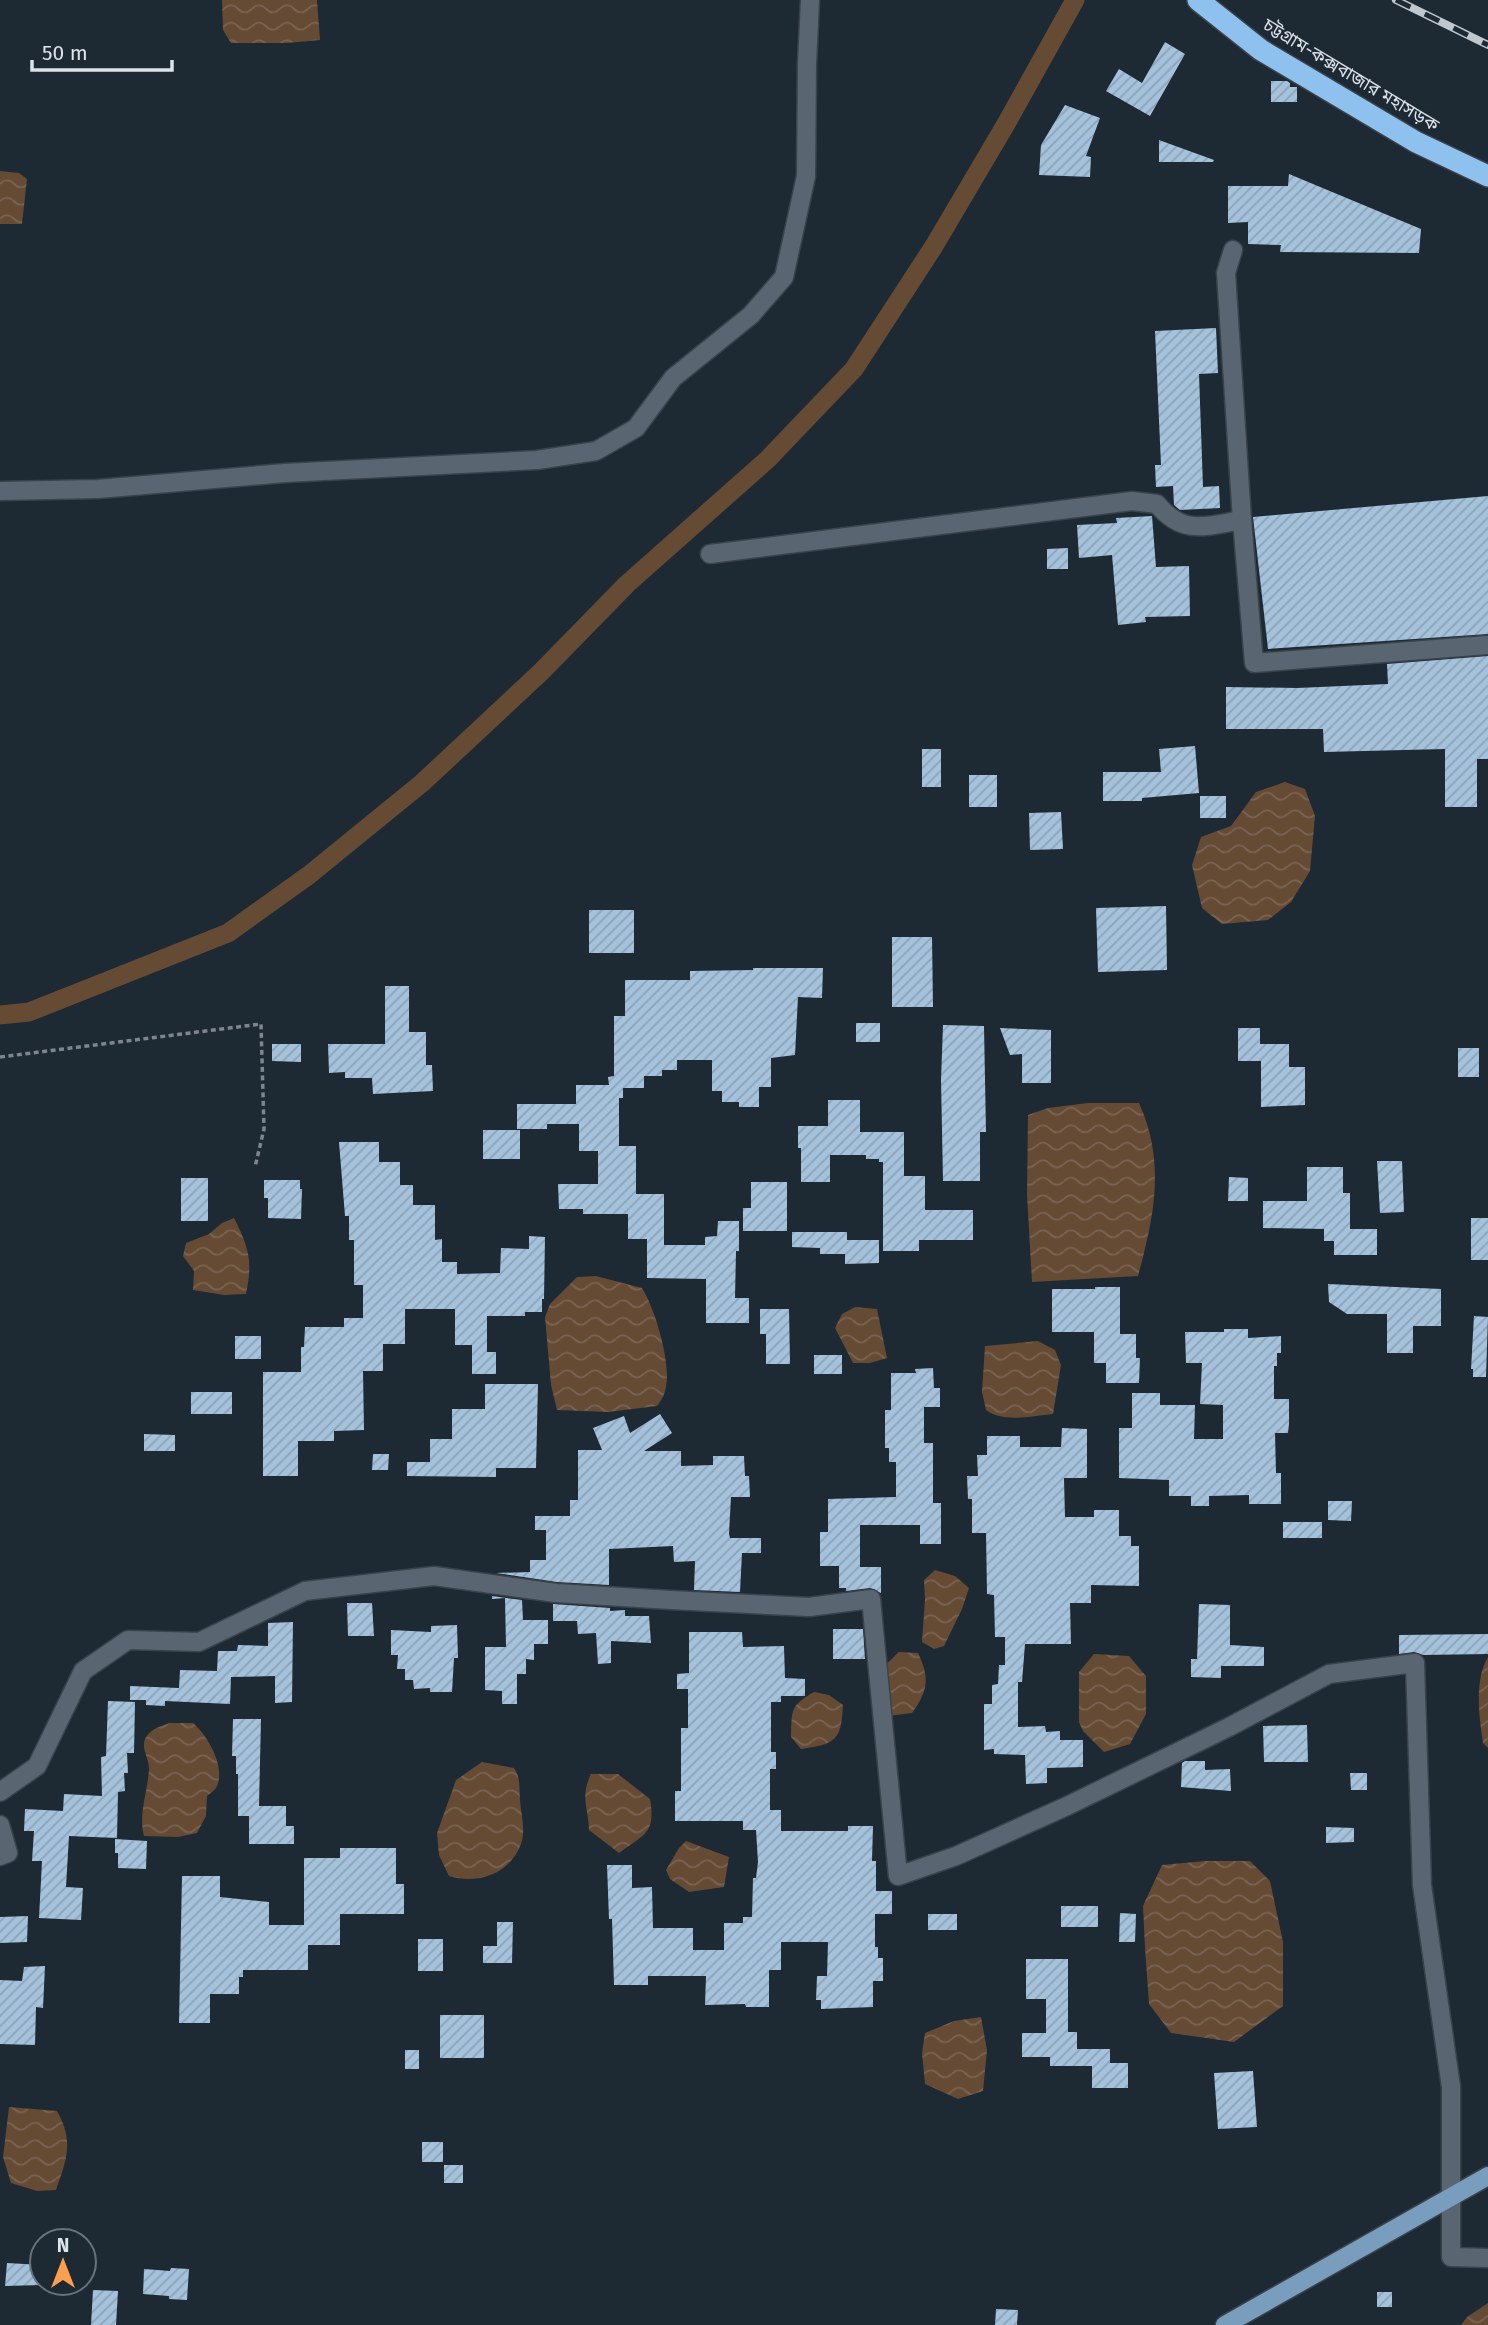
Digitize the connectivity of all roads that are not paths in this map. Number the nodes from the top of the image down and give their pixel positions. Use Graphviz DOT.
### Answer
graph roads {
  1 [pos="810,0"];
  2 [pos="1198,0"];
  3 [pos="1488,176"];
  4 [pos="1233,250"];
  5 [pos="0,491"];
  6 [pos="1242,520"];
  7 [pos="710,554"];
  8 [pos="1488,645"];
  9 [pos="0,1792"];
  10 [pos="0,1825"];
  11 [pos="0,1856"];
  12 [pos="1488,2176"];
  13 [pos="1451,2197"];
  14 [pos="1488,2258"];
  15 [pos="1225,2325"];
  1 -- 5 [label="street"];
  2 -- 3 [label="highway, চট্টগ্রাম-কক্সবাজার মহাসড়ক"];
  4 -- 6 [label="street"];
  6 -- 7 [label="street"];
  6 -- 8 [label="street"];
  9 -- 13 [label="street"];
  10 -- 11 [label="street"];
  12 -- 13 [label="main road"];
  13 -- 14 [label="street"];
  13 -- 15 [label="main road"];
}
